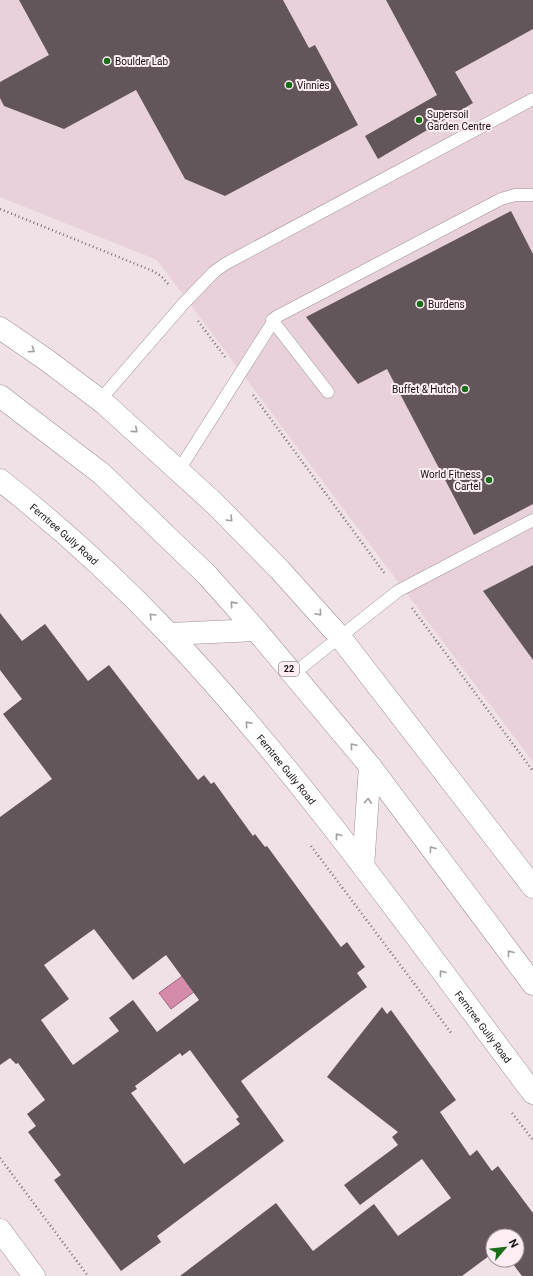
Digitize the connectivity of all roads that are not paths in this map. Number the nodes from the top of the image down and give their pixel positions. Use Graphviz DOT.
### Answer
graph roads {
  1 [pos="533,99"];
  2 [pos="533,195"];
  3 [pos="272,320"];
  4 [pos="0,328"];
  5 [pos="328,392"];
  6 [pos="0,396"];
  7 [pos="100,400"];
  8 [pos="179,470"];
  9 [pos="0,480"];
  10 [pos="533,520"];
  11 [pos="256,630"];
  12 [pos="170,634"];
  13 [pos="340,637"];
  14 [pos="293,674"];
  15 [pos="370,766"];
  16 [pos="363,868"];
  17 [pos="533,887"];
  18 [pos="533,984"];
  19 [pos="533,1093"];
  20 [pos="0,1230"];
  21 [pos="34,1276"];
  1 -- 7 [label="lane"];
  2 -- 3 [label="lane"];
  3 -- 5 [label="lane"];
  3 -- 8 [label="lane"];
  4 -- 7 [label="main road, one-way"];
  11 -- 6 [label="main road, 22, one-way"];
  7 -- 8 [label="main road, one-way"];
  8 -- 13 [label="main road, one-way"];
  12 -- 9 [label="main road, Ferntree Gully Road, one-way"];
  10 -- 13 [label="lane"];
  11 -- 12 [label="main road"];
  11 -- 14 [label="main road, 22"];
  16 -- 12 [label="main road, Ferntree Gully Road, one-way"];
  13 -- 14 [label="lane"];
  13 -- 17 [label="main road"];
  15 -- 14 [label="main road, 22, one-way"];
  16 -- 15 [label="main road, one-way"];
  18 -- 15 [label="main road, 22, one-way"];
  19 -- 16 [label="main road, Ferntree Gully Road, one-way"];
  20 -- 21 [label="main road"];
}
